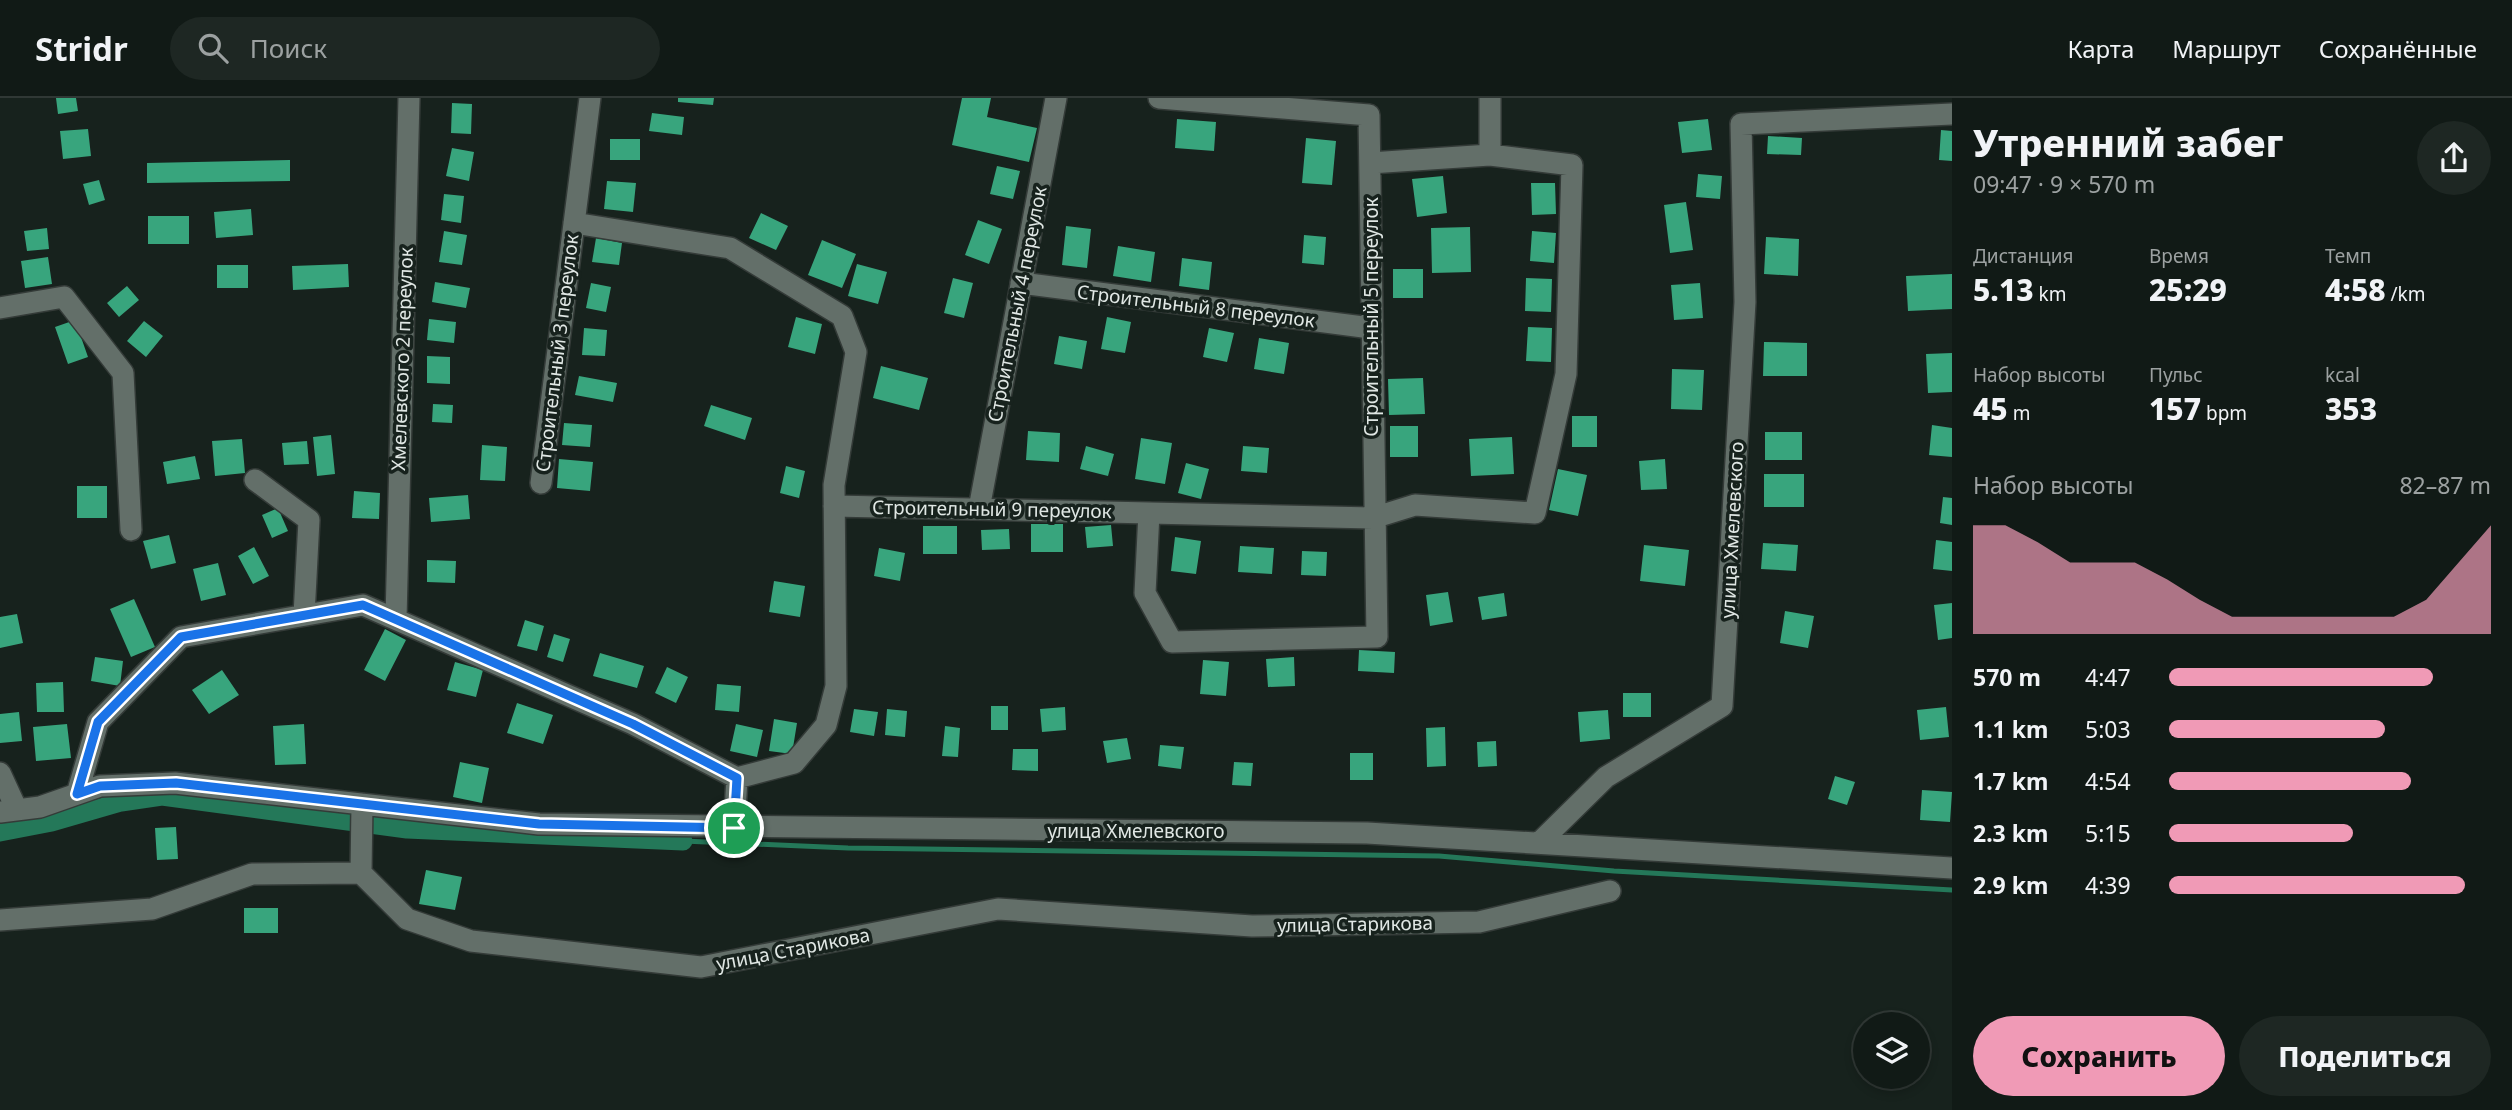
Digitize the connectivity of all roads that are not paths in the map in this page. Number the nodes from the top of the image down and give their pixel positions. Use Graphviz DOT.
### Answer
graph roads {
  1 [pos="409,98"];
  2 [pos="590,98"];
  3 [pos="1056,98"];
  4 [pos="1159,98"];
  5 [pos="1490,98"];
  6 [pos="1952,114"];
  7 [pos="1490,155"];
  8 [pos="1370,163"];
  9 [pos="574,223"];
  10 [pos="1021,284"];
  11 [pos="0,308"];
  12 [pos="1371,328"];
  13 [pos="255,480"];
  14 [pos="541,483"];
  15 [pos="834,506"];
  16 [pos="979,509"];
  17 [pos="1149,513"];
  18 [pos="1373,518"];
  19 [pos="131,530"];
  20 [pos="304,615"];
  21 [pos="396,620"];
  22 [pos="0,773"];
  23 [pos="737,778"];
  24 [pos="77,794"];
  25 [pos="362,805"];
  26 [pos="9,811"];
  27 [pos="734,828"];
  28 [pos="1539,843"];
  29 [pos="361,868"];
  30 [pos="1952,868"];
  31 [pos="1610,891"];
  32 [pos="0,920"];
  1 -- 21 [label="street, Хмелевского 2 переулок"];
  2 -- 9 [label="street, Строительный 3 переулок"];
  3 -- 10 [label="street, Строительный 4 переулок"];
  4 -- 8 [label="street, Строительный 5 переулок"];
  5 -- 7 [label="street"];
  6 -- 28 [label="street, улица Хмелевского"];
  7 -- 8 [label="street, Строительный 9 переулок"];
  7 -- 18 [label="street, Строительный 9 переулок"];
  8 -- 12 [label="street, Строительный 5 переулок"];
  9 -- 14 [label="street, Строительный 3 переулок"];
  9 -- 15 [label="street, Строительный 3 переулок"];
  10 -- 12 [label="street, Строительный 8 переулок"];
  10 -- 16 [label="street, Строительный 4 переулок"];
  11 -- 19 [label="street"];
  12 -- 18 [label="street, Строительный 5 переулок"];
  13 -- 20 [label="street"];
  15 -- 16 [label="street, Строительный 9 переулок"];
  15 -- 23 [label="street, Строительный 3 переулок"];
  16 -- 17 [label="street, Строительный 9 переулок"];
  17 -- 18 [label="street, Строительный 9 переулок"];
  17 -- 18 [label="street"];
  20 -- 21 [label="street"];
  20 -- 24 [label="street"];
  21 -- 23 [label="street"];
  22 -- 26 [label="street"];
  23 -- 27 [label="street"];
  24 -- 25 [label="street, улица Хмелевского"];
  24 -- 26 [label="street, улица Хмелевского"];
  25 -- 27 [label="street, улица Хмелевского"];
  25 -- 29 [label="street"];
  27 -- 28 [label="street, улица Хмелевского"];
  28 -- 30 [label="street, улица Хмелевского"];
  29 -- 31 [label="street, улица Старикова"];
  29 -- 32 [label="street"];
}
